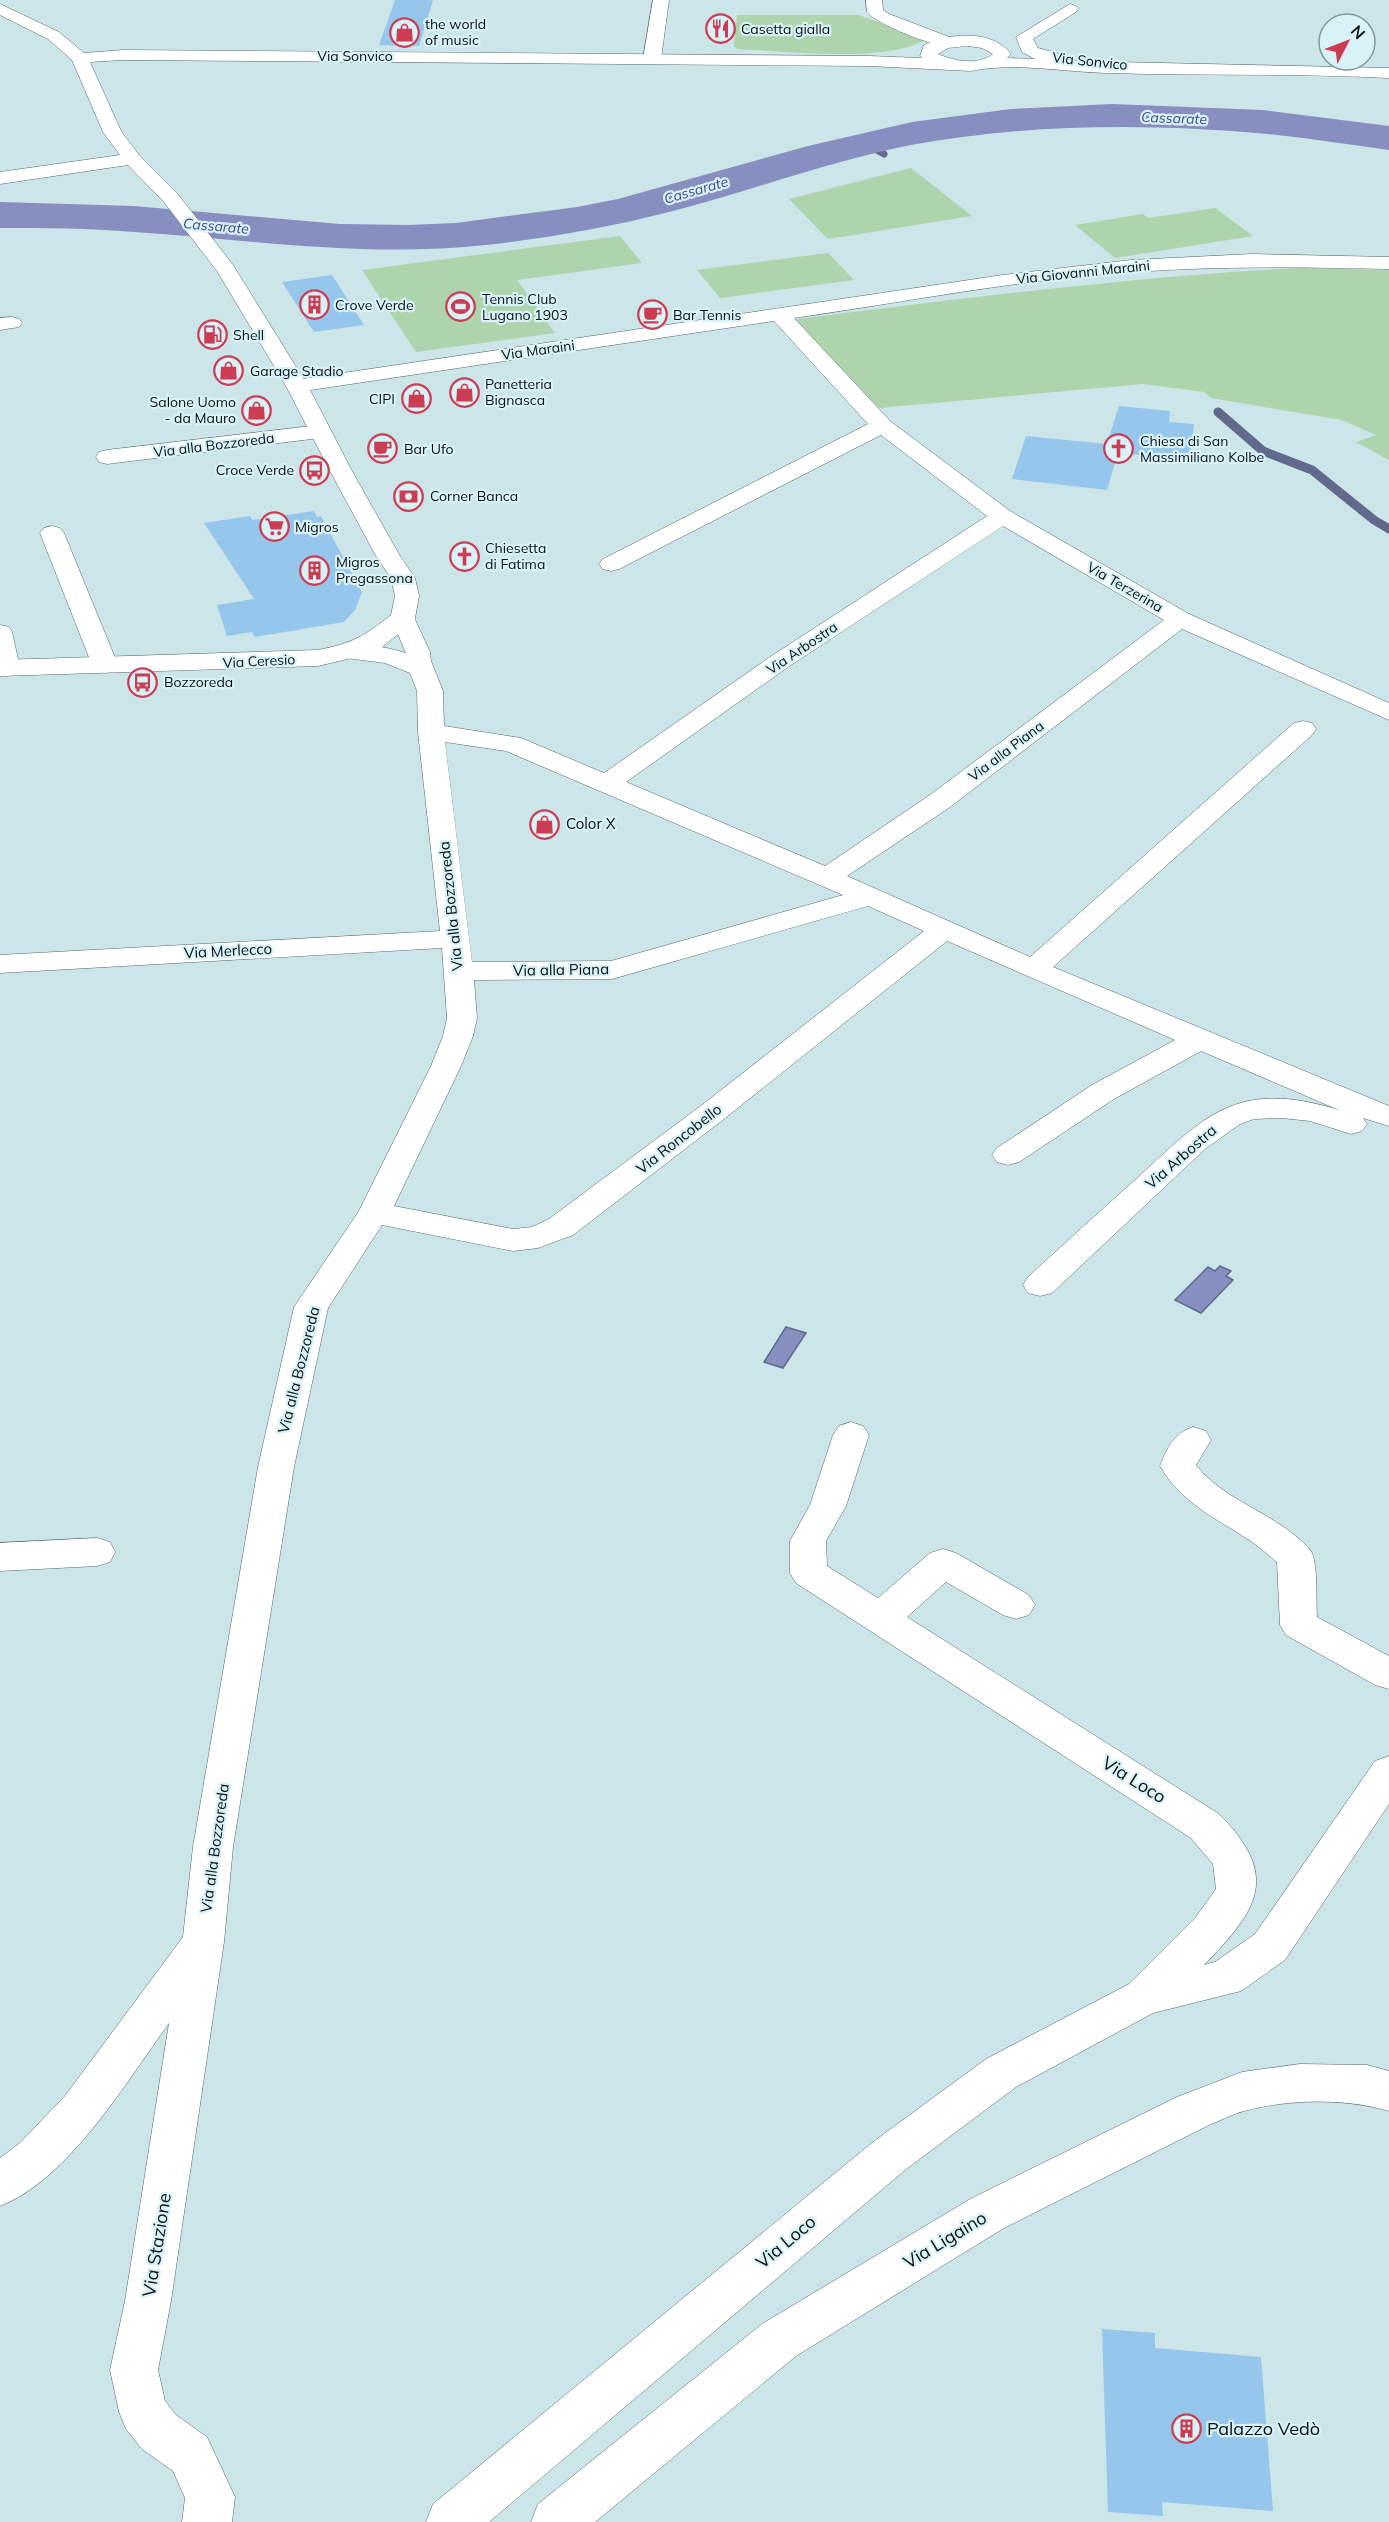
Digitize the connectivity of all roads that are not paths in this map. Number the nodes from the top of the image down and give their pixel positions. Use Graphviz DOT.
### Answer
graph roads {
  1 [pos="661,0"];
  2 [pos="874,0"];
  3 [pos="0,9"];
  4 [pos="946,44"];
  5 [pos="80,58"];
  6 [pos="652,59"];
  7 [pos="869,62"];
  8 [pos="947,64"];
  9 [pos="988,64"];
  10 [pos="1183,68"];
  11 [pos="1389,73"];
  12 [pos="132,159"];
  13 [pos="0,178"];
  14 [pos="1389,263"];
  15 [pos="778,314"];
  16 [pos="297,386"];
  17 [pos="882,426"];
  18 [pos="320,432"];
  19 [pos="107,458"];
  20 [pos="1002,516"];
  21 [pos="52,533"];
  22 [pos="611,564"];
  23 [pos="403,618"];
  24 [pos="1180,619"];
  25 [pos="0,632"];
  26 [pos="347,652"];
  27 [pos="420,661"];
  28 [pos="105,665"];
  29 [pos="4,668"];
  30 [pos="1389,712"];
  31 [pos="1303,729"];
  32 [pos="431,732"];
  33 [pos="604,785"];
  34 [pos="827,877"];
  35 [pos="870,896"];
  36 [pos="944,928"];
  37 [pos="455,939"];
  38 [pos="0,964"];
  39 [pos="1033,969"];
  40 [pos="459,971"];
  41 [pos="1200,1039"];
  42 [pos="1389,1116"];
  43 [pos="1389,1130"];
  44 [pos="1008,1155"];
  45 [pos="375,1213"];
  46 [pos="1040,1286"];
  47 [pos="851,1436"];
  48 [pos="1193,1440"];
  49 [pos="97,1552"];
  50 [pos="0,1557"];
  51 [pos="1016,1605"];
  52 [pos="880,1618"];
  53 [pos="1389,1674"];
  54 [pos="1389,1772"];
  55 [pos="203,1942"];
  56 [pos="1144,1997"];
  57 [pos="1389,2091"];
  58 [pos="0,2185"];
  59 [pos="207,2522"];
  60 [pos="451,2522"];
  61 [pos="556,2522"];
  1 -- 6 [label="street"];
  2 -- 4 [label="street"];
  3 -- 5 [label="street"];
  4 -- 7 [label="street, Via Sonvico"];
  4 -- 8 [label="street"];
  4 -- 9 [label="street"];
  4 -- 10 [label="street, Via Sonvico"];
  5 -- 6 [label="street, Via Sonvico"];
  5 -- 12 [label="street, Via alla Bozzoreda"];
  6 -- 7 [label="street, Via Sonvico"];
  7 -- 8 [label="street, Via Sonvico"];
  8 -- 9 [label="street, Via Sonvico"];
  9 -- 10 [label="street, Via Sonvico"];
  10 -- 11 [label="street, Via Sonvico"];
  12 -- 13 [label="street"];
  12 -- 16 [label="street, Via alla Bozzoreda"];
  14 -- 15 [label="street, Via Giovanni Maraini"];
  15 -- 16 [label="street, Via Maraini"];
  15 -- 17 [label="street, Via Terzerina"];
  16 -- 18 [label="street, Via alla Bozzoreda"];
  17 -- 20 [label="street, Via Terzerina"];
  17 -- 22 [label="street"];
  18 -- 19 [label="street, Via alla Bozzoreda"];
  18 -- 23 [label="street, Via alla Bozzoreda"];
  20 -- 24 [label="street, Via Terzerina"];
  20 -- 33 [label="street, Via Arbostra"];
  21 -- 28 [label="street"];
  23 -- 26 [label="street, Via Ceresio"];
  23 -- 27 [label="street, Via alla Bozzoreda"];
  24 -- 30 [label="street, Via Terzerina"];
  24 -- 34 [label="street, Via alla Piana"];
  25 -- 29 [label="street, Via Ceresio"];
  26 -- 27 [label="street"];
  26 -- 28 [label="street, Via Ceresio"];
  27 -- 32 [label="street, Via alla Bozzoreda"];
  28 -- 29 [label="street, Via Ceresio"];
  31 -- 39 [label="street"];
  32 -- 33 [label="street"];
  32 -- 37 [label="street, Via alla Bozzoreda"];
  33 -- 34 [label="street"];
  34 -- 35 [label="street"];
  35 -- 36 [label="street"];
  35 -- 40 [label="street, Via alla Piana"];
  36 -- 39 [label="street"];
  36 -- 45 [label="street, Via Roncobello"];
  37 -- 38 [label="street, Via Merlecco"];
  37 -- 40 [label="street, Via alla Bozzoreda"];
  39 -- 41 [label="street"];
  40 -- 45 [label="street, Via alla Bozzoreda"];
  41 -- 42 [label="street"];
  41 -- 44 [label="street"];
  43 -- 46 [label="street, Via Arbostra"];
  45 -- 55 [label="street, Via alla Bozzoreda"];
  47 -- 52 [label="street, Via Loco"];
  48 -- 53 [label="street"];
  49 -- 50 [label="street"];
  51 -- 52 [label="street"];
  52 -- 56 [label="street, Via Loco"];
  54 -- 56 [label="street, Via Loco"];
  55 -- 58 [label="street, Via alla Bozzoreda"];
  55 -- 59 [label="street, Via Stazione"];
  56 -- 60 [label="street, Via Loco"];
  57 -- 61 [label="street, Via Ligaino"];
}
